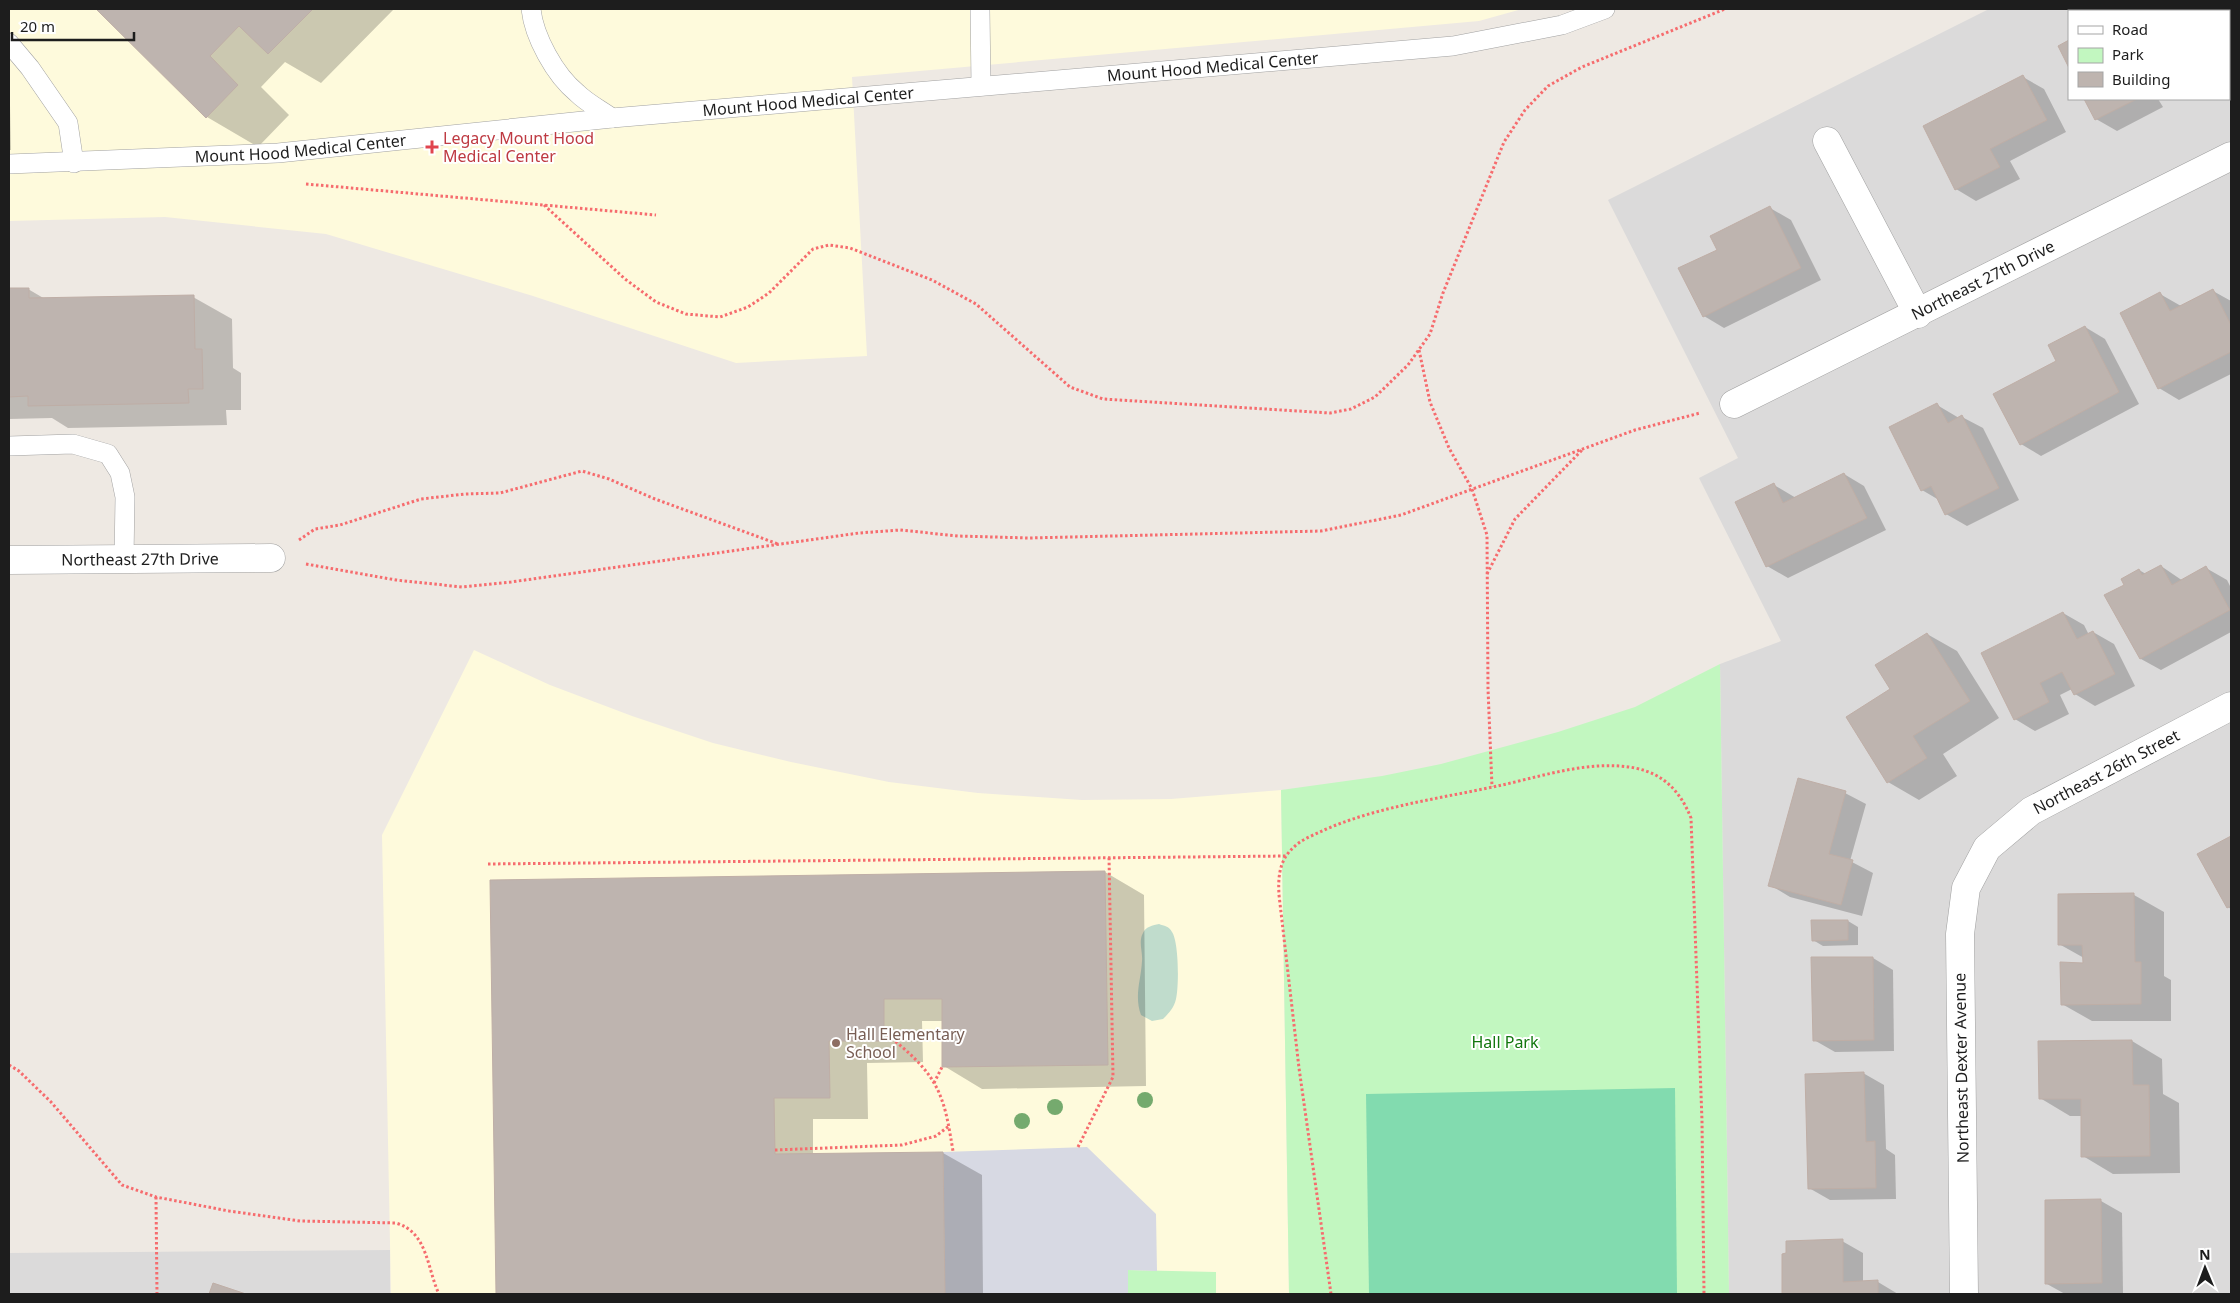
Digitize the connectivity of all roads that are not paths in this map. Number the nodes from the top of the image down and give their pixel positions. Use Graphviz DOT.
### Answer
graph roads {
  1 [pos="531,9"];
  2 [pos="980,9"];
  3 [pos="1605,9"];
  4 [pos="9,43"];
  5 [pos="981,86"];
  6 [pos="612,118"];
  7 [pos="1827,141"];
  8 [pos="2231,156"];
  9 [pos="74,163"];
  10 [pos="9,164"];
  11 [pos="1918,314"];
  12 [pos="1734,404"];
  13 [pos="9,446"];
  14 [pos="271,558"];
  15 [pos="124,559"];
  16 [pos="9,560"];
  17 [pos="2231,706"];
  18 [pos="1987,848"];
  19 [pos="1964,1294"];
  1 -- 6 [label="lane"];
  2 -- 5 [label="lane"];
  3 -- 5 [label="lane, Mount Hood Medical Center"];
  4 -- 9 [label="lane"];
  5 -- 6 [label="lane, Mount Hood Medical Center"];
  6 -- 9 [label="lane, Mount Hood Medical Center"];
  7 -- 11 [label="street"];
  8 -- 11 [label="street, Northeast 27th Drive"];
  9 -- 10 [label="lane, Mount Hood Medical Center"];
  11 -- 12 [label="street, Northeast 27th Drive"];
  13 -- 15 [label="lane"];
  14 -- 15 [label="street, Northeast 27th Drive"];
  15 -- 16 [label="street, Northeast 27th Drive"];
  17 -- 18 [label="street, Northeast 26th Street"];
  18 -- 19 [label="street, Northeast Dexter Avenue"];
}
